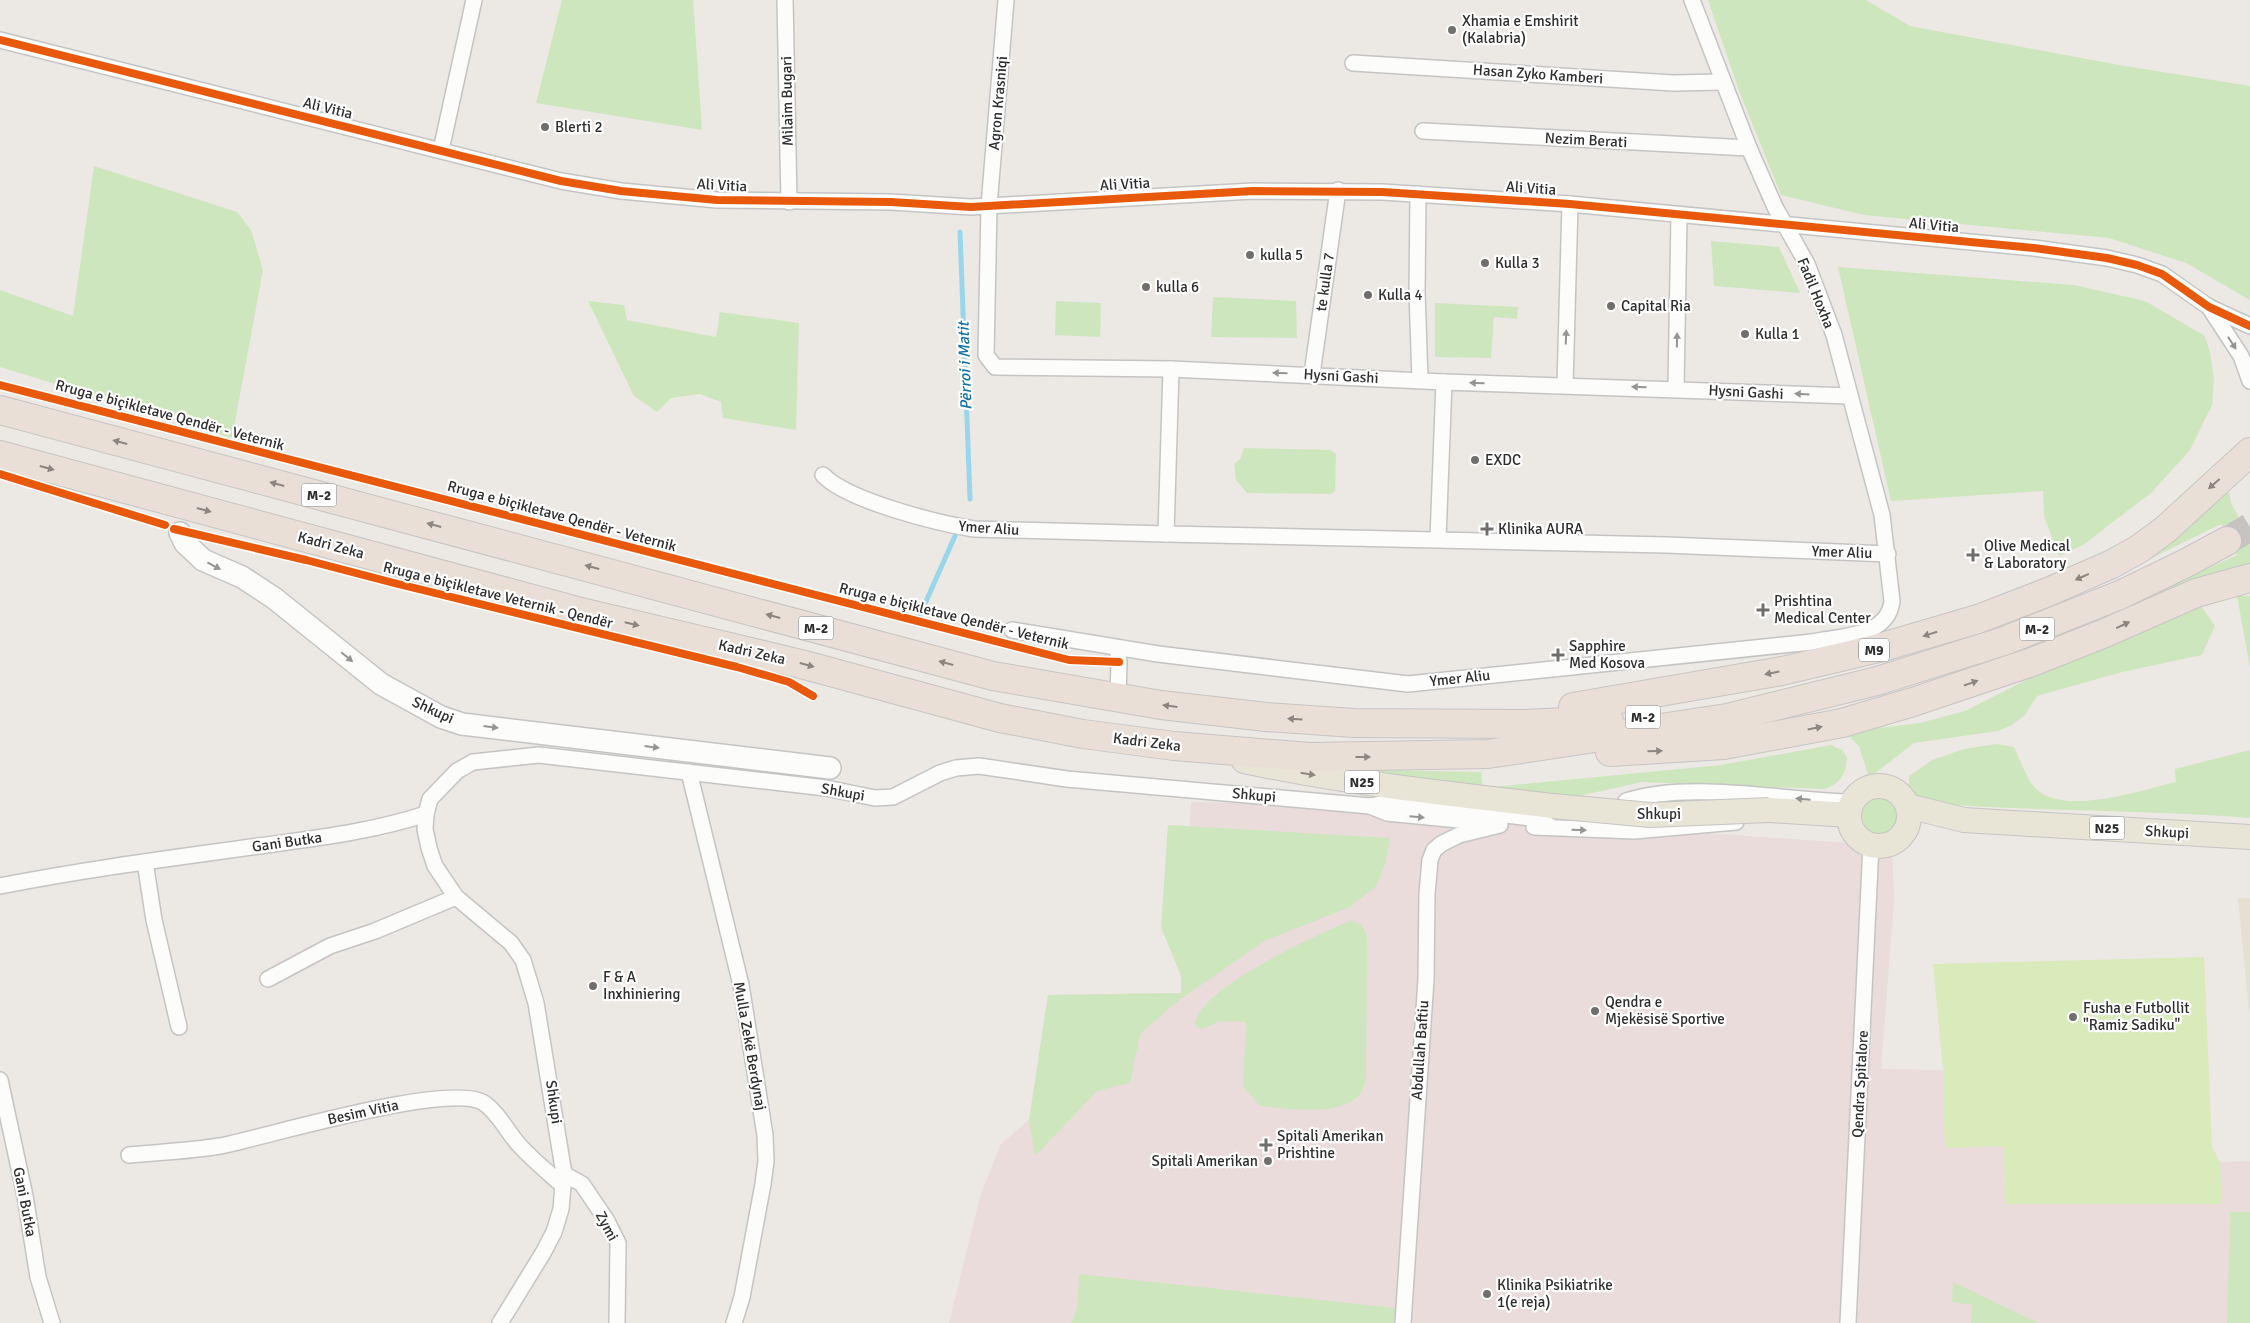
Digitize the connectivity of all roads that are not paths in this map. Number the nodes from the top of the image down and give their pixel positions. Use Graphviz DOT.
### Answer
graph roads {
  1 [pos="474,0"];
  2 [pos="785,0"];
  3 [pos="1006,0"];
  4 [pos="1692,0"];
  5 [pos="0,40"];
  6 [pos="1352,63"];
  7 [pos="1723,82"];
  8 [pos="1423,131"];
  9 [pos="1749,148"];
  10 [pos="441,150"];
  11 [pos="1338,190"];
  12 [pos="1418,194"];
  13 [pos="789,202"];
  14 [pos="1570,204"];
  15 [pos="989,206"];
  16 [pos="1679,216"];
  17 [pos="1785,226"];
  18 [pos="2209,307"];
  19 [pos="2250,326"];
  20 [pos="1171,369"];
  21 [pos="1312,374"];
  22 [pos="1420,380"];
  23 [pos="1444,382"];
  24 [pos="2250,382"];
  25 [pos="1565,385"];
  26 [pos="1676,388"];
  27 [pos="1850,396"];
  28 [pos="0,410"];
  29 [pos="2250,452"];
  30 [pos="0,455"];
  31 [pos="823,476"];
  32 [pos="180,533"];
  33 [pos="1166,534"];
  34 [pos="1438,539"];
  35 [pos="2227,541"];
  36 [pos="1888,554"];
  37 [pos="2250,578"];
  38 [pos="1892,601"];
  39 [pos="1012,630"];
  40 [pos="1117,648"];
  41 [pos="1836,690"];
  42 [pos="1118,697"];
  43 [pos="1449,723"];
  44 [pos="1174,746"];
  45 [pos="1518,751"];
  46 [pos="830,768"];
  47 [pos="689,772"];
  48 [pos="1626,801"];
  49 [pos="1370,806"];
  50 [pos="1908,806"];
  51 [pos="1850,812"];
  52 [pos="1550,813"];
  53 [pos="426,814"];
  54 [pos="1964,820"];
  55 [pos="1500,824"];
  56 [pos="1905,832"];
  57 [pos="2250,837"];
  58 [pos="1871,845"];
  59 [pos="146,862"];
  60 [pos="0,886"];
  61 [pos="456,897"];
  62 [pos="268,979"];
  63 [pos="179,1027"];
  64 [pos="0,1080"];
  65 [pos="129,1155"];
  66 [pos="564,1180"];
  67 [pos="52,1323"];
  68 [pos="500,1323"];
  69 [pos="617,1323"];
  70 [pos="734,1323"];
  71 [pos="1403,1323"];
  72 [pos="1848,1323"];
  1 -- 10 [label="street"];
  2 -- 13 [label="street, Milaim Bugari"];
  3 -- 15 [label="street, Agron Krasniqi"];
  4 -- 7 [label="street, Fadil Hoxha"];
  5 -- 10 [label="street, Ali Vitia"];
  6 -- 7 [label="street, Hasan Zyko Kamberi"];
  7 -- 9 [label="street, Fadil Hoxha"];
  8 -- 9 [label="street, Nezim Berati"];
  9 -- 17 [label="street, Fadil Hoxha"];
  10 -- 13 [label="street, Ali Vitia"];
  11 -- 12 [label="street, Ali Vitia"];
  11 -- 15 [label="street, Ali Vitia"];
  11 -- 21 [label="street, te kulla 7"];
  12 -- 14 [label="street, Ali Vitia"];
  12 -- 22 [label="street"];
  13 -- 15 [label="street, Ali Vitia"];
  14 -- 16 [label="street, Ali Vitia"];
  25 -- 14 [label="street, one-way"];
  15 -- 20 [label="street, Hysni Gashi"];
  16 -- 17 [label="street, Ali Vitia"];
  26 -- 16 [label="street, one-way"];
  17 -- 18 [label="street, Ali Vitia"];
  17 -- 27 [label="street, Fadil Hoxha"];
  18 -- 19 [label="street, Ali Vitia"];
  18 -- 24 [label="street, Ali Vitia, one-way"];
  21 -- 20 [label="street, Hysni Gashi, one-way"];
  20 -- 33 [label="street"];
  21 -- 22 [label="street, Hysni Gashi"];
  22 -- 23 [label="street, Hysni Gashi"];
  25 -- 23 [label="street, Hysni Gashi, one-way"];
  23 -- 34 [label="street"];
  26 -- 25 [label="street, Hysni Gashi, one-way"];
  27 -- 26 [label="street, Hysni Gashi, one-way"];
  27 -- 36 [label="street, Fadil Hoxha"];
  42 -- 28 [label="highway, M-2, one-way"];
  29 -- 43 [label="highway, M9, one-way"];
  30 -- 44 [label="highway, Kadri Zeka / M-2, one-way"];
  31 -- 33 [label="street, Ymer Aliu"];
  32 -- 46 [label="main road, Shkupi, one-way"];
  33 -- 34 [label="street, Ymer Aliu"];
  34 -- 36 [label="street, Ymer Aliu"];
  35 -- 41 [label="highway, M-2"];
  36 -- 38 [label="street, Fadil Hoxha"];
  45 -- 37 [label="highway, one-way"];
  38 -- 40 [label="street, Ymer Aliu"];
  39 -- 40 [label="street, Ymer Aliu"];
  40 -- 42 [label="street"];
  41 -- 43 [label="highway, M-2"];
  41 -- 45 [label="highway, M-2"];
  43 -- 42 [label="highway, M-2, one-way"];
  44 -- 45 [label="highway, Kadri Zeka / M-2, one-way"];
  44 -- 52 [label="main road, Shkupi / N25, one-way"];
  47 -- 49 [label="street, Shkupi"];
  47 -- 53 [label="street, Shkupi"];
  47 -- 70 [label="street, Mulla Zekë Berdynaj"];
  51 -- 48 [label="street, Shkupi, one-way"];
  49 -- 52 [label="street, Shkupi"];
  49 -- 55 [label="street, Shkupi, one-way"];
  50 -- 51 [label="main road"];
  50 -- 54 [label="main road, Shkupi / N25"];
  50 -- 56 [label="main road"];
  51 -- 52 [label="main road, Shkupi / N25, bridge"];
  55 -- 51 [label="street, Shkupi, one-way"];
  51 -- 58 [label="main road"];
  53 -- 59 [label="street, Gani Butka"];
  53 -- 61 [label="street, Shkupi"];
  54 -- 56 [label="main road, Shkupi / N25"];
  54 -- 57 [label="main road, Shkupi / N25"];
  55 -- 71 [label="street, Abdullah Baftiu"];
  56 -- 58 [label="main road, Shkupi / N25"];
  58 -- 72 [label="street, Qendra Spitalore"];
  59 -- 60 [label="street, Gani Butka"];
  59 -- 63 [label="street"];
  61 -- 62 [label="street"];
  61 -- 66 [label="street, Shkupi"];
  64 -- 67 [label="street, Gani Butka"];
  65 -- 66 [label="street, Besim Vitia"];
  66 -- 68 [label="street, Shkupi"];
  66 -- 69 [label="street, Zymi"];
}
